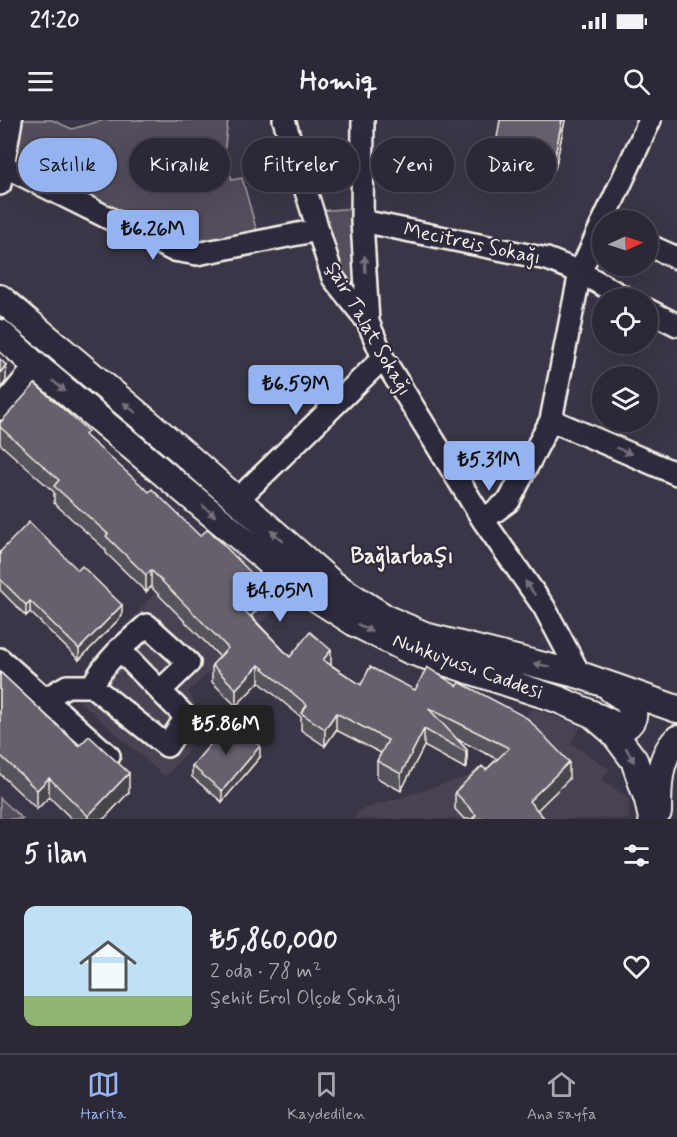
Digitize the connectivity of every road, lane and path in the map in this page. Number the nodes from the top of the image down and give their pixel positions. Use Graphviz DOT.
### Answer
graph roads {
  1 [pos="11,120"];
  2 [pos="284,120"];
  3 [pos="363,120"];
  4 [pos="650,120"];
  5 [pos="2,172"];
  6 [pos="608,210"];
  7 [pos="362,220"];
  8 [pos="318,230"];
  9 [pos="592,246"];
  10 [pos="658,249"];
  11 [pos="677,258"];
  12 [pos="580,272"];
  13 [pos="608,288"];
  14 [pos="0,298"];
  15 [pos="658,315"];
  16 [pos="368,322"];
  17 [pos="677,325"];
  18 [pos="0,333"];
  19 [pos="383,358"];
  20 [pos="36,366"];
  21 [pos="0,409"];
  22 [pos="551,420"];
  23 [pos="677,474"];
  24 [pos="236,501"];
  25 [pos="483,520"];
  26 [pos="119,649"];
  27 [pos="0,659"];
  28 [pos="580,675"];
  29 [pos="604,685"];
  30 [pos="92,686"];
  31 [pos="160,692"];
  32 [pos="45,699"];
  33 [pos="677,709"];
  34 [pos="592,714"];
  35 [pos="677,739"];
  36 [pos="127,773"];
  37 [pos="652,819"];
  38 [pos="658,819"];
  1 -- 5 [label="street"];
  2 -- 8 [label="street, Şair Talat Sokağı"];
  3 -- 7 [label="street"];
  4 -- 6 [label="street"];
  5 -- 8 [label="street"];
  7 -- 12 [label="street, Mecitreis Sokağı"];
  16 -- 7 [label="street, one-way"];
  8 -- 16 [label="street, Şair Talat Sokağı"];
  9 -- 12 [label="street"];
  10 -- 11 [label="street"];
  12 -- 13 [label="street, Mecitreis Sokağı"];
  12 -- 22 [label="street"];
  24 -- 14 [label="main road, Nuhkuyusu Caddesi, one-way"];
  15 -- 17 [label="street"];
  16 -- 19 [label="street, Şair Talat Sokağı"];
  18 -- 20 [label="main road, Nuhkuyusu Caddesi"];
  19 -- 24 [label="street"];
  19 -- 25 [label="street, Şair Talat Sokağı"];
  20 -- 21 [label="street"];
  20 -- 34 [label="main road, Nuhkuyusu Caddesi, one-way"];
  22 -- 23 [label="street, one-way"];
  22 -- 25 [label="street"];
  28 -- 24 [label="main road, Nuhkuyusu Caddesi, one-way"];
  28 -- 25 [label="street, Şair Talat Sokağı, one-way"];
  26 -- 30 [label="street"];
  26 -- 31 [label="street"];
  26 -- 31 [label="street"];
  27 -- 32 [label="street"];
  28 -- 29 [label="main road, Nuhkuyusu Caddesi"];
  29 -- 33 [label="main road, Nuhkuyusu Caddesi"];
  29 -- 34 [label="main road"];
  30 -- 31 [label="street"];
  30 -- 32 [label="street"];
  32 -- 36 [label="street"];
  34 -- 37 [label="main road, Nuhkuyusu Caddesi, one-way"];
  35 -- 38 [label="main road"];
}
